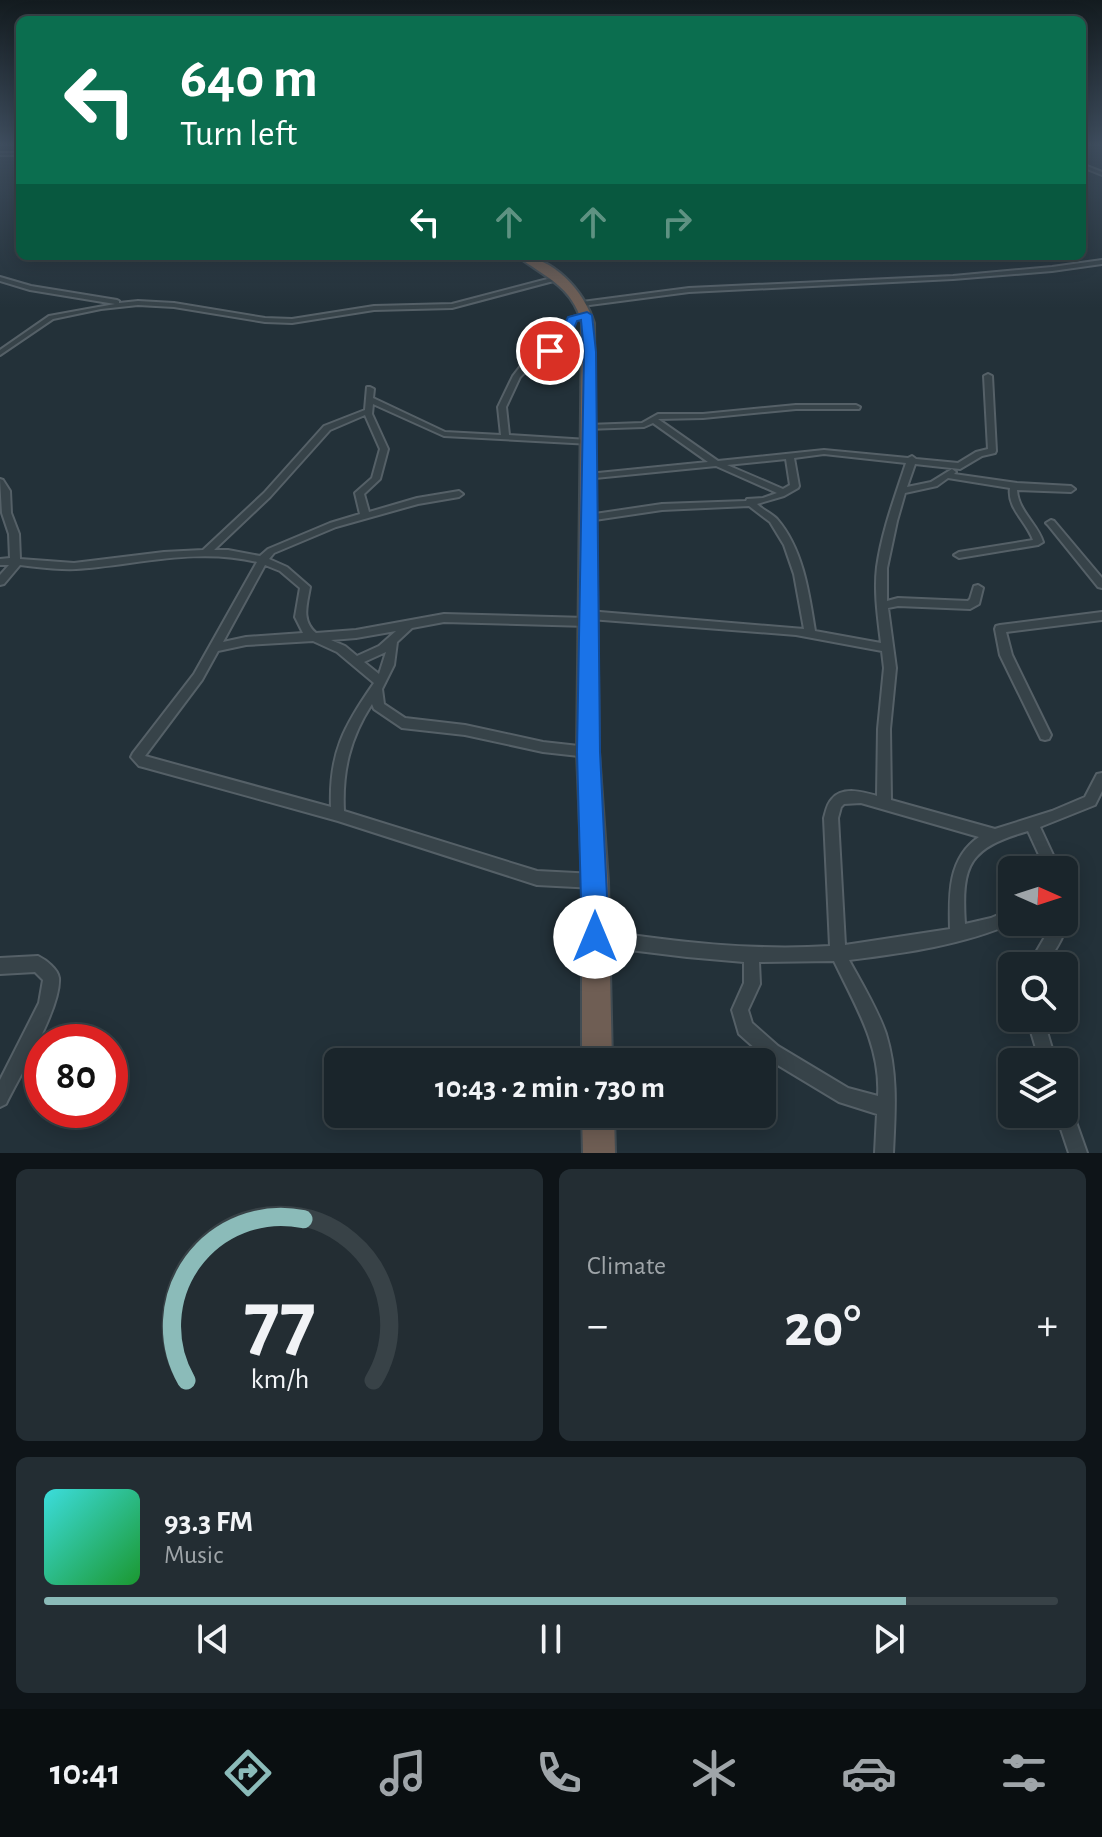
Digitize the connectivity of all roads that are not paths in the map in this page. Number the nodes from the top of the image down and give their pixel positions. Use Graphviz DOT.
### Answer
graph roads {
  1 [pos="529,260"];
  2 [pos="1102,262"];
  3 [pos="559,278"];
  4 [pos="0,279"];
  5 [pos="131,304"];
  6 [pos="584,310"];
  7 [pos="4,346"];
  8 [pos="0,353"];
  9 [pos="988,376"];
  10 [pos="856,407"];
  11 [pos="368,411"];
  12 [pos="654,420"];
  13 [pos="588,434"];
  14 [pos="505,437"];
  15 [pos="790,457"];
  16 [pos="912,459"];
  17 [pos="714,462"];
  18 [pos="955,466"];
  19 [pos="949,476"];
  20 [pos="588,477"];
  21 [pos="0,482"];
  22 [pos="1017,486"];
  23 [pos="1071,489"];
  24 [pos="902,491"];
  25 [pos="782,492"];
  26 [pos="459,494"];
  27 [pos="750,501"];
  28 [pos="365,515"];
  29 [pos="588,518"];
  30 [pos="1051,523"];
  31 [pos="207,551"];
  32 [pos="959,555"];
  33 [pos="264,558"];
  34 [pos="0,562"];
  35 [pos="16,562"];
  36 [pos="0,582"];
  37 [pos="1102,585"];
  38 [pos="978,588"];
  39 [pos="882,606"];
  40 [pos="1102,616"];
  41 [pos="588,619"];
  42 [pos="410,625"];
  43 [pos="810,632"];
  44 [pos="313,636"];
  45 [pos="392,642"];
  46 [pos="217,647"];
  47 [pos="888,648"];
  48 [pos="356,661"];
  49 [pos="378,685"];
  50 [pos="1045,735"];
  51 [pos="588,752"];
  52 [pos="1102,778"];
  53 [pos="884,804"];
  54 [pos="338,815"];
  55 [pos="1032,824"];
  56 [pos="992,834"];
  57 [pos="1047,856"];
  58 [pos="595,881"];
  59 [pos="998,922"];
  60 [pos="958,933"];
  61 [pos="595,937"];
  62 [pos="838,953"];
  63 [pos="751,955"];
  64 [pos="0,966"];
  65 [pos="597,1048"];
  66 [pos="0,1098"];
  67 [pos="885,1107"];
  68 [pos="598,1128"];
  69 [pos="1070,1128"];
  70 [pos="599,1153"];
  71 [pos="884,1153"];
  72 [pos="1078,1153"];
  1 -- 3 [label="highway"];
  2 -- 6 [label="street"];
  3 -- 5 [label="street"];
  3 -- 6 [label="highway"];
  4 -- 5 [label="street"];
  5 -- 7 [label="street"];
  6 -- 13 [label="highway"];
  6 -- 14 [label="street"];
  7 -- 8 [label="street"];
  9 -- 18 [label="street"];
  10 -- 12 [label="street"];
  11 -- 14 [label="street"];
  11 -- 28 [label="street"];
  11 -- 31 [label="street"];
  12 -- 13 [label="street"];
  12 -- 17 [label="street"];
  13 -- 14 [label="street"];
  13 -- 20 [label="highway"];
  15 -- 16 [label="street"];
  15 -- 17 [label="street"];
  15 -- 25 [label="street"];
  16 -- 18 [label="street"];
  16 -- 24 [label="street"];
  17 -- 20 [label="street"];
  17 -- 25 [label="street"];
  18 -- 19 [label="street"];
  19 -- 22 [label="street"];
  19 -- 24 [label="street"];
  20 -- 29 [label="highway"];
  21 -- 35 [label="street"];
  22 -- 23 [label="street"];
  22 -- 32 [label="street"];
  24 -- 39 [label="street"];
  25 -- 27 [label="street"];
  26 -- 28 [label="street"];
  27 -- 29 [label="street"];
  27 -- 43 [label="street"];
  28 -- 33 [label="street"];
  29 -- 41 [label="highway"];
  30 -- 37 [label="street"];
  31 -- 33 [label="street"];
  31 -- 35 [label="street"];
  33 -- 44 [label="street"];
  33 -- 46 [label="street"];
  34 -- 35 [label="street"];
  35 -- 36 [label="street"];
  38 -- 39 [label="street"];
  39 -- 47 [label="street"];
  40 -- 50 [label="street"];
  41 -- 42 [label="street"];
  41 -- 43 [label="street"];
  41 -- 51 [label="highway"];
  42 -- 44 [label="street"];
  42 -- 45 [label="street"];
  43 -- 47 [label="street"];
  44 -- 46 [label="street"];
  44 -- 48 [label="street"];
  45 -- 48 [label="street"];
  45 -- 49 [label="street"];
  46 -- 54 [label="street"];
  47 -- 53 [label="street"];
  48 -- 49 [label="street"];
  49 -- 51 [label="street"];
  49 -- 54 [label="street"];
  51 -- 58 [label="highway"];
  52 -- 55 [label="street"];
  53 -- 56 [label="street"];
  53 -- 62 [label="street"];
  54 -- 58 [label="street"];
  55 -- 56 [label="street"];
  55 -- 57 [label="street"];
  56 -- 60 [label="street"];
  58 -- 61 [label="highway"];
  59 -- 60 [label="street"];
  60 -- 62 [label="street"];
  61 -- 63 [label="street"];
  61 -- 65 [label="highway"];
  62 -- 63 [label="street"];
  62 -- 67 [label="street"];
  63 -- 67 [label="street"];
  64 -- 66 [label="street"];
  67 -- 71 [label="street"];
  68 -- 70 [label="highway"];
  69 -- 72 [label="street"];
}
